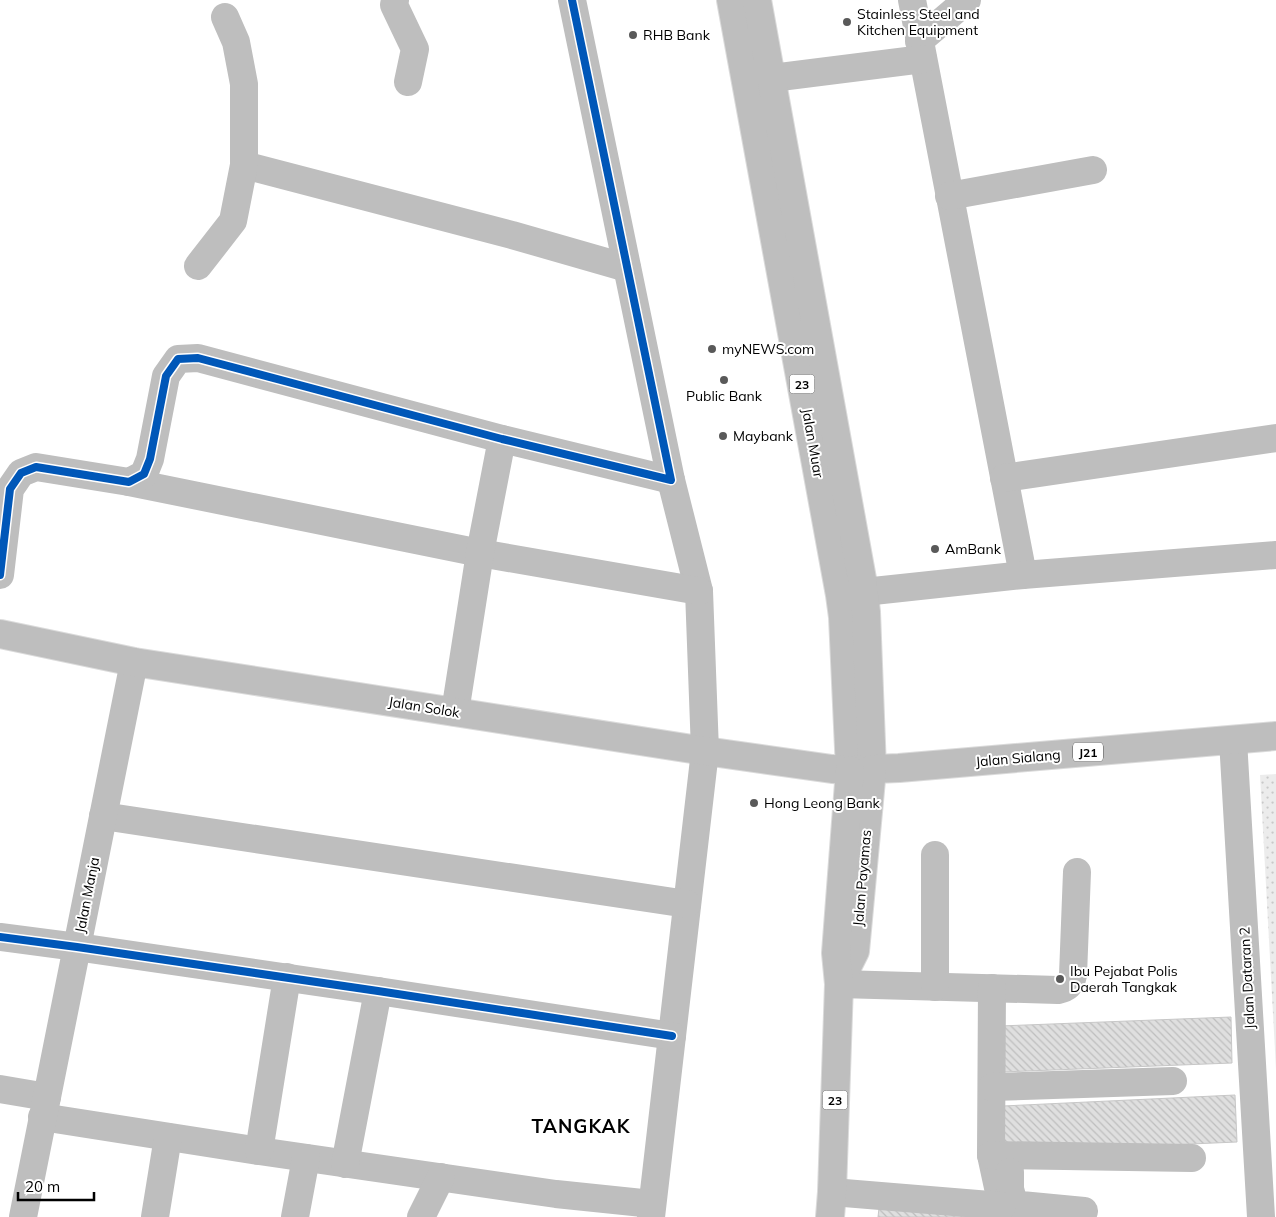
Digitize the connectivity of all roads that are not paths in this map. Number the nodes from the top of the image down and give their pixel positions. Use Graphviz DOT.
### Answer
graph roads {
  1 [pos="395,0"];
  2 [pos="572,0"];
  3 [pos="731,0"];
  4 [pos="757,0"];
  5 [pos="912,0"];
  6 [pos="967,0"];
  7 [pos="226,16"];
  8 [pos="921,50"];
  9 [pos="772,78"];
  10 [pos="408,82"];
  11 [pos="244,165"];
  12 [pos="1093,170"];
  13 [pos="949,196"];
  14 [pos="198,266"];
  15 [pos="627,268"];
  16 [pos="1276,438"];
  17 [pos="502,439"];
  18 [pos="1004,478"];
  19 [pos="671,480"];
  20 [pos="129,482"];
  21 [pos="480,553"];
  22 [pos="1276,555"];
  23 [pos="0,575"];
  24 [pos="1023,575"];
  25 [pos="698,591"];
  26 [pos="864,592"];
  27 [pos="0,634"];
  28 [pos="134,662"];
  29 [pos="455,712"];
  30 [pos="1276,736"];
  31 [pos="1233,740"];
  32 [pos="705,751"];
  33 [pos="861,770"];
  34 [pos="103,816"];
  35 [pos="935,855"];
  36 [pos="1077,872"];
  37 [pos="687,904"];
  38 [pos="0,937"];
  39 [pos="77,946"];
  40 [pos="287,977"];
  41 [pos="839,984"];
  42 [pos="935,987"];
  43 [pos="992,988"];
  44 [pos="378,991"];
  45 [pos="672,1036"];
  46 [pos="1172,1081"];
  47 [pos="992,1087"];
  48 [pos="0,1089"];
  49 [pos="45,1107"];
  50 [pos="168,1136"];
  51 [pos="259,1151"];
  52 [pos="1000,1155"];
  53 [pos="306,1158"];
  54 [pos="1192,1158"];
  55 [pos="345,1164"];
  56 [pos="441,1177"];
  57 [pos="831,1204"];
  58 [pos="554,1206"];
  59 [pos="652,1210"];
  60 [pos="1002,1211"];
  61 [pos="1084,1211"];
  62 [pos="23,1217"];
  63 [pos="155,1217"];
  64 [pos="295,1217"];
  65 [pos="421,1217"];
  66 [pos="1261,1217"];
  1 -- 10 [label="main road"];
  2 -- 15 [label="main road"];
  3 -- 33 [label="main road, Jalan Muar / 23"];
  4 -- 9 [label="main road, Jalan Muar / 23"];
  5 -- 8 [label="main road"];
  6 -- 8 [label="main road"];
  7 -- 11 [label="main road"];
  8 -- 9 [label="main road"];
  8 -- 13 [label="main road"];
  9 -- 26 [label="main road, Jalan Muar / 23"];
  11 -- 14 [label="main road"];
  11 -- 15 [label="main road"];
  12 -- 13 [label="main road"];
  13 -- 18 [label="main road"];
  15 -- 19 [label="main road"];
  16 -- 18 [label="main road"];
  17 -- 19 [label="main road"];
  17 -- 20 [label="main road"];
  17 -- 21 [label="main road"];
  18 -- 24 [label="main road"];
  19 -- 25 [label="main road"];
  20 -- 21 [label="main road"];
  20 -- 23 [label="main road"];
  21 -- 25 [label="main road"];
  21 -- 29 [label="main road"];
  22 -- 24 [label="main road"];
  24 -- 26 [label="main road"];
  25 -- 32 [label="main road"];
  26 -- 33 [label="main road, Jalan Muar / 23"];
  27 -- 28 [label="main road, Jalan Solok"];
  28 -- 29 [label="main road, Jalan Solok"];
  28 -- 34 [label="main road, Jalan Manja"];
  29 -- 32 [label="main road, Jalan Solok"];
  30 -- 31 [label="main road, Jalan Sialang / J21"];
  31 -- 33 [label="main road, Jalan Sialang / J21"];
  31 -- 66 [label="main road, Jalan Dataran 2"];
  32 -- 33 [label="main road, Jalan Solok"];
  32 -- 37 [label="main road"];
  33 -- 41 [label="main road, Jalan Payamas / 23"];
  34 -- 37 [label="main road"];
  34 -- 39 [label="main road, Jalan Manja"];
  35 -- 42 [label="main road"];
  36 -- 43 [label="main road"];
  37 -- 45 [label="main road"];
  38 -- 39 [label="main road"];
  39 -- 40 [label="main road"];
  39 -- 49 [label="main road, Jalan Manja"];
  40 -- 44 [label="main road"];
  40 -- 51 [label="main road"];
  41 -- 42 [label="main road"];
  41 -- 57 [label="main road, Jalan Payamas / 23"];
  42 -- 43 [label="main road"];
  43 -- 47 [label="main road"];
  44 -- 45 [label="main road"];
  44 -- 55 [label="main road"];
  45 -- 59 [label="main road"];
  46 -- 47 [label="main road"];
  47 -- 52 [label="main road"];
  48 -- 49 [label="main road"];
  49 -- 50 [label="main road"];
  49 -- 62 [label="main road, Jalan Manja"];
  50 -- 51 [label="main road"];
  50 -- 63 [label="main road"];
  51 -- 53 [label="main road"];
  52 -- 54 [label="main road"];
  52 -- 60 [label="main road"];
  52 -- 61 [label="main road"];
  53 -- 55 [label="main road"];
  53 -- 64 [label="main road"];
  55 -- 56 [label="main road"];
  56 -- 58 [label="main road"];
  56 -- 65 [label="main road"];
  57 -- 60 [label="main road"];
  58 -- 59 [label="main road"];
}
